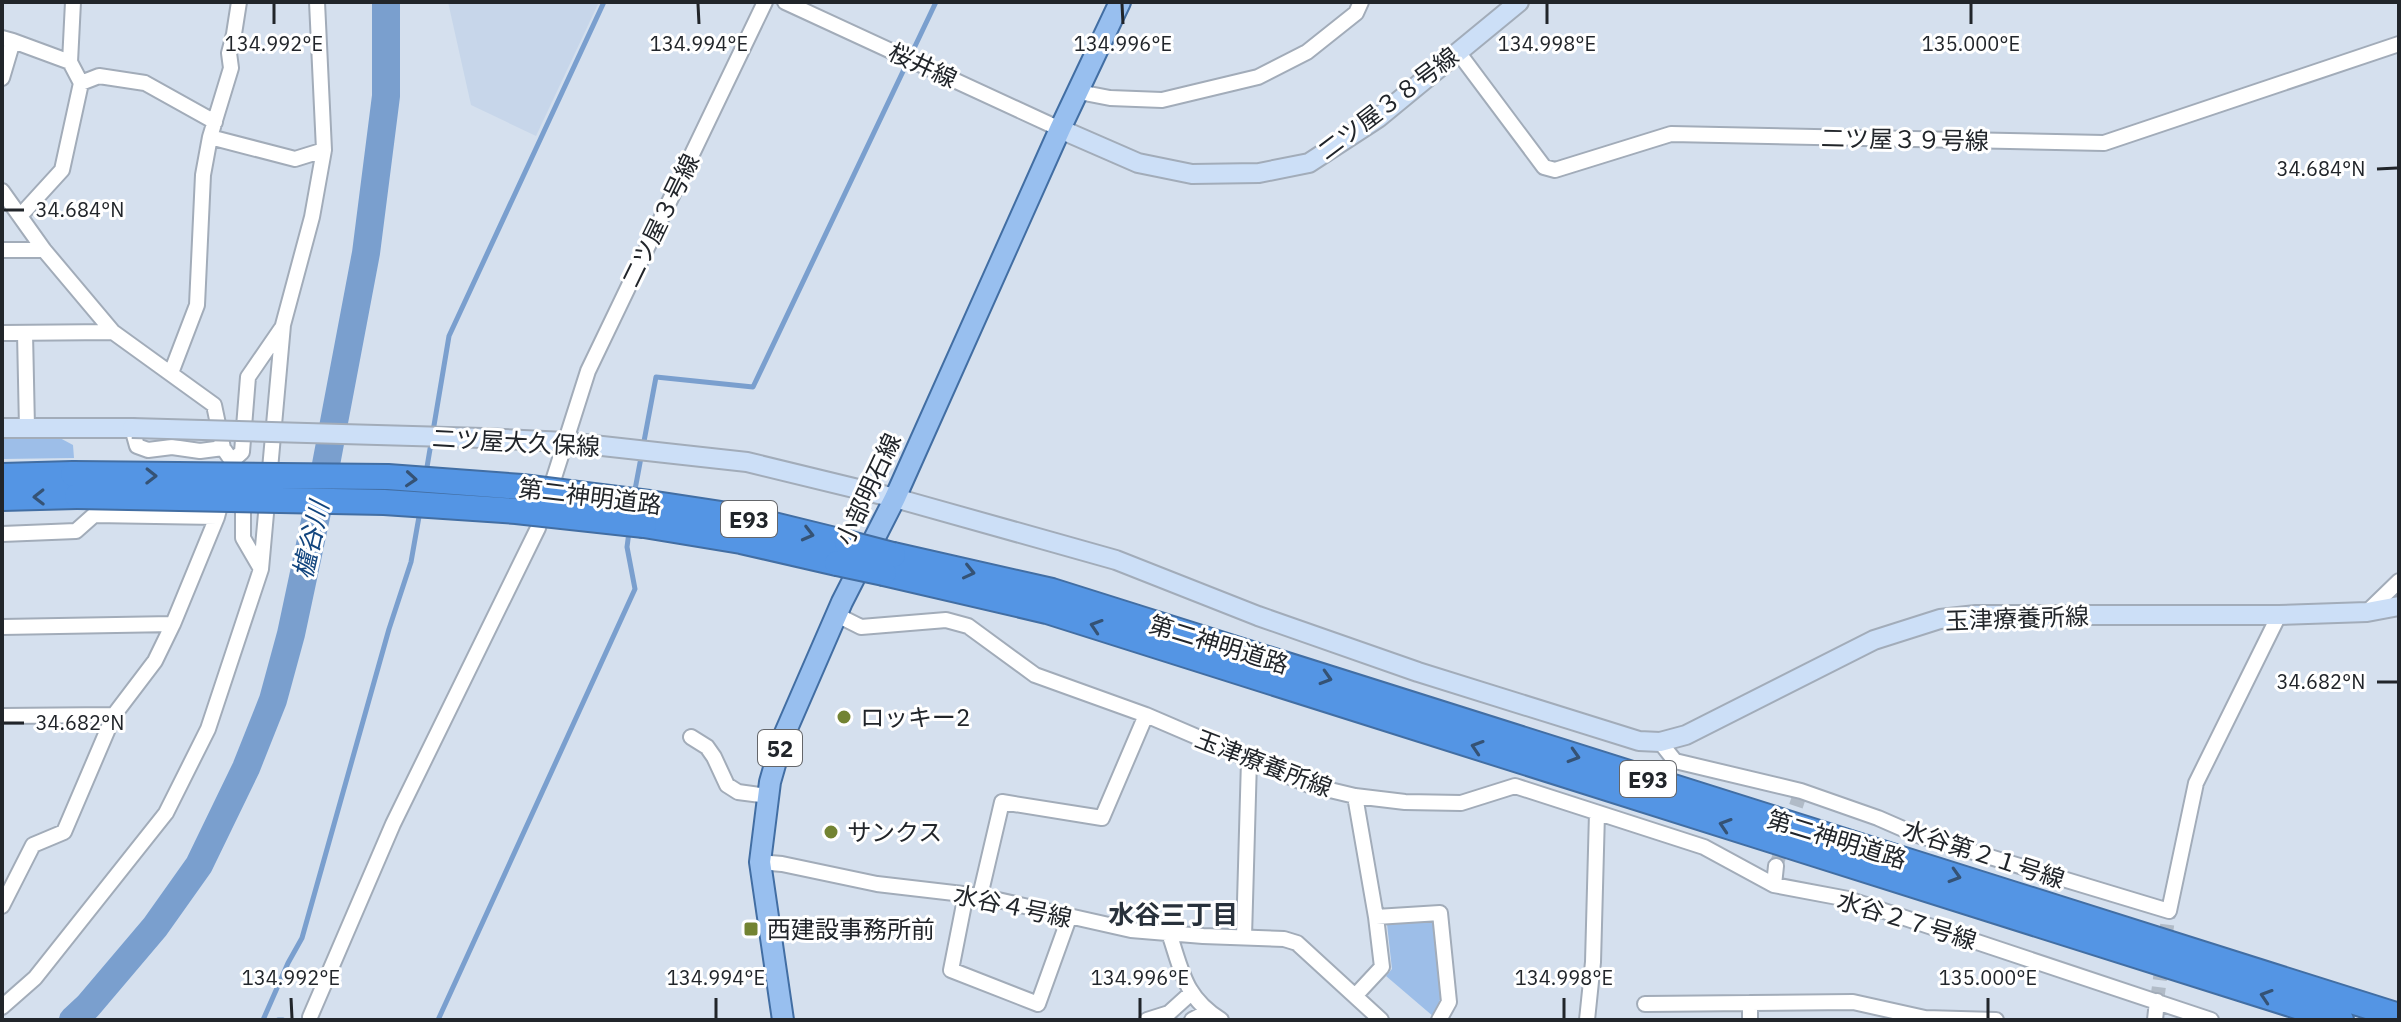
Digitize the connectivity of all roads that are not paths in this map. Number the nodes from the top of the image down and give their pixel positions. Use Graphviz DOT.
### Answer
graph roads {
  1 [pos="73,2"];
  2 [pos="239,2"];
  3 [pos="317,2"];
  4 [pos="765,2"];
  5 [pos="785,2"];
  6 [pos="1120,2"];
  7 [pos="1361,2"];
  8 [pos="1519,2"];
  9 [pos="8,39"];
  10 [pos="2399,44"];
  11 [pos="1458,52"];
  12 [pos="70,62"];
  13 [pos="2,78"];
  14 [pos="81,83"];
  15 [pos="1079,92"];
  16 [pos="215,122"];
  17 [pos="1060,129"];
  18 [pos="210,137"];
  19 [pos="324,150"];
  20 [pos="2,191"];
  21 [pos="20,216"];
  22 [pos="2,250"];
  23 [pos="44,250"];
  24 [pos="283,325"];
  25 [pos="113,332"];
  26 [pos="2,333"];
  27 [pos="25,333"];
  28 [pos="171,373"];
  29 [pos="2,428"];
  30 [pos="27,428"];
  31 [pos="132,428"];
  32 [pos="566,442"];
  33 [pos="223,448"];
  34 [pos="237,456"];
  35 [pos="2,476"];
  36 [pos="75,485"];
  37 [pos="2,498"];
  38 [pos="895,498"];
  39 [pos="217,517"];
  40 [pos="2,534"];
  41 [pos="889,564"];
  42 [pos="261,569"];
  43 [pos="2399,581"];
  44 [pos="2399,606"];
  45 [pos="2367,612"];
  46 [pos="837,615"];
  47 [pos="2279,615"];
  48 [pos="173,624"];
  49 [pos="2,627"];
  50 [pos="114,715"];
  51 [pos="1146,715"];
  52 [pos="2,716"];
  53 [pos="691,737"];
  54 [pos="1660,742"];
  55 [pos="1249,760"];
  56 [pos="1801,791"];
  57 [pos="768,796"];
  58 [pos="1355,796"];
  59 [pos="1597,813"];
  60 [pos="760,862"];
  61 [pos="1776,866"];
  62 [pos="1774,885"];
  63 [pos="973,895"];
  64 [pos="2,906"];
  65 [pos="1376,917"];
  66 [pos="1069,918"];
  67 [pos="1169,933"];
  68 [pos="1244,937"];
  69 [pos="1190,994"];
  70 [pos="1355,996"];
  71 [pos="2157,1001"];
  72 [pos="1750,1003"];
  73 [pos="1645,1004"];
  74 [pos="2,1007"];
  75 [pos="1207,1012"];
  76 [pos="2399,1016"];
  77 [pos="310,1017"];
  78 [pos="1924,1019"];
  79 [pos="783,1020"];
  80 [pos="1147,1020"];
  81 [pos="1192,1020"];
  82 [pos="1221,1020"];
  83 [pos="1381,1020"];
  84 [pos="1439,1020"];
  85 [pos="1587,1020"];
  86 [pos="1750,1020"];
  87 [pos="1996,1020"];
  88 [pos="2155,1020"];
  89 [pos="2211,1020"];
  90 [pos="2341,1020"];
  1 -- 12 [label="street"];
  2 -- 16 [label="street"];
  3 -- 19 [label="street"];
  4 -- 32 [label="street, 二ツ屋３号線"];
  5 -- 17 [label="street, 桜井線"];
  6 -- 15 [label="main road, 小部明石線 / 52"];
  7 -- 15 [label="street"];
  8 -- 11 [label="street, 二ツ屋３８号線"];
  9 -- 12 [label="street"];
  9 -- 13 [label="street"];
  10 -- 11 [label="street, 二ツ屋３９号線"];
  11 -- 17 [label="street, 二ツ屋３８号線"];
  12 -- 14 [label="street"];
  14 -- 16 [label="street"];
  14 -- 21 [label="street"];
  15 -- 17 [label="main road, 小部明石線 / 52"];
  16 -- 18 [label="street"];
  17 -- 38 [label="main road, 小部明石線 / 52"];
  18 -- 19 [label="street"];
  18 -- 28 [label="street"];
  19 -- 24 [label="street"];
  20 -- 21 [label="street"];
  21 -- 23 [label="street"];
  22 -- 23 [label="street"];
  23 -- 25 [label="street"];
  24 -- 34 [label="street"];
  24 -- 42 [label="street"];
  25 -- 27 [label="street"];
  25 -- 28 [label="street"];
  26 -- 27 [label="street"];
  27 -- 30 [label="street"];
  28 -- 33 [label="street"];
  29 -- 30 [label="street, 二ツ屋大久保線"];
  30 -- 31 [label="street, 二ツ屋大久保線"];
  31 -- 32 [label="street, 二ツ屋大久保線, bridge"];
  31 -- 33 [label="street"];
  32 -- 38 [label="street, 二ツ屋大久保線"];
  32 -- 77 [label="street, 二ツ屋３号線"];
  33 -- 34 [label="street"];
  34 -- 39 [label="street"];
  34 -- 42 [label="street"];
  35 -- 36 [label="highway, 第二神明道路 / E93"];
  36 -- 37 [label="highway, 第二神明道路 / E93, one-way"];
  36 -- 41 [label="highway, 第二神明道路 / E93, bridge"];
  38 -- 46 [label="main road, 小部明石線 / 52"];
  38 -- 54 [label="street, 玉津療養所線"];
  39 -- 40 [label="street"];
  39 -- 48 [label="street"];
  41 -- 76 [label="highway, 第二神明道路 / E93, one-way"];
  90 -- 41 [label="highway, 第二神明道路 / E93, one-way"];
  42 -- 74 [label="street"];
  43 -- 45 [label="street"];
  44 -- 45 [label="street, 玉津療養所線"];
  45 -- 47 [label="street, 玉津療養所線"];
  46 -- 51 [label="street, 玉津療養所線"];
  46 -- 57 [label="main road, 小部明石線 / 52"];
  47 -- 54 [label="street, 玉津療養所線"];
  47 -- 56 [label="street, 水谷第２１号線"];
  48 -- 49 [label="street"];
  48 -- 50 [label="street"];
  50 -- 52 [label="street"];
  50 -- 64 [label="street"];
  51 -- 55 [label="street, 玉津療養所線"];
  51 -- 63 [label="street"];
  53 -- 57 [label="street"];
  54 -- 56 [label="street, 玉津療養所線"];
  55 -- 58 [label="street, 玉津療養所線"];
  55 -- 68 [label="street"];
  57 -- 60 [label="main road, 小部明石線 / 52"];
  58 -- 59 [label="street, 玉津療養所線"];
  58 -- 65 [label="street"];
  59 -- 62 [label="street, 玉津療養所線"];
  59 -- 85 [label="street"];
  60 -- 63 [label="street, 水谷４号線"];
  60 -- 79 [label="main road, 小部明石線 / 52"];
  61 -- 62 [label="street"];
  62 -- 71 [label="street, 水谷２７号線"];
  63 -- 66 [label="street, 水谷４号線"];
  63 -- 66 [label="street"];
  65 -- 70 [label="street"];
  65 -- 84 [label="street"];
  66 -- 67 [label="street, 水谷４号線"];
  67 -- 68 [label="street, 水谷４号線"];
  67 -- 69 [label="street"];
  68 -- 70 [label="street, 水谷４号線"];
  69 -- 75 [label="street"];
  69 -- 80 [label="street"];
  70 -- 83 [label="street, 水谷４号線"];
  71 -- 88 [label="street"];
  71 -- 89 [label="street, 水谷２７号線"];
  72 -- 73 [label="street"];
  72 -- 78 [label="street"];
  72 -- 86 [label="street"];
  75 -- 81 [label="street"];
  75 -- 82 [label="street"];
  78 -- 87 [label="street"];
}
